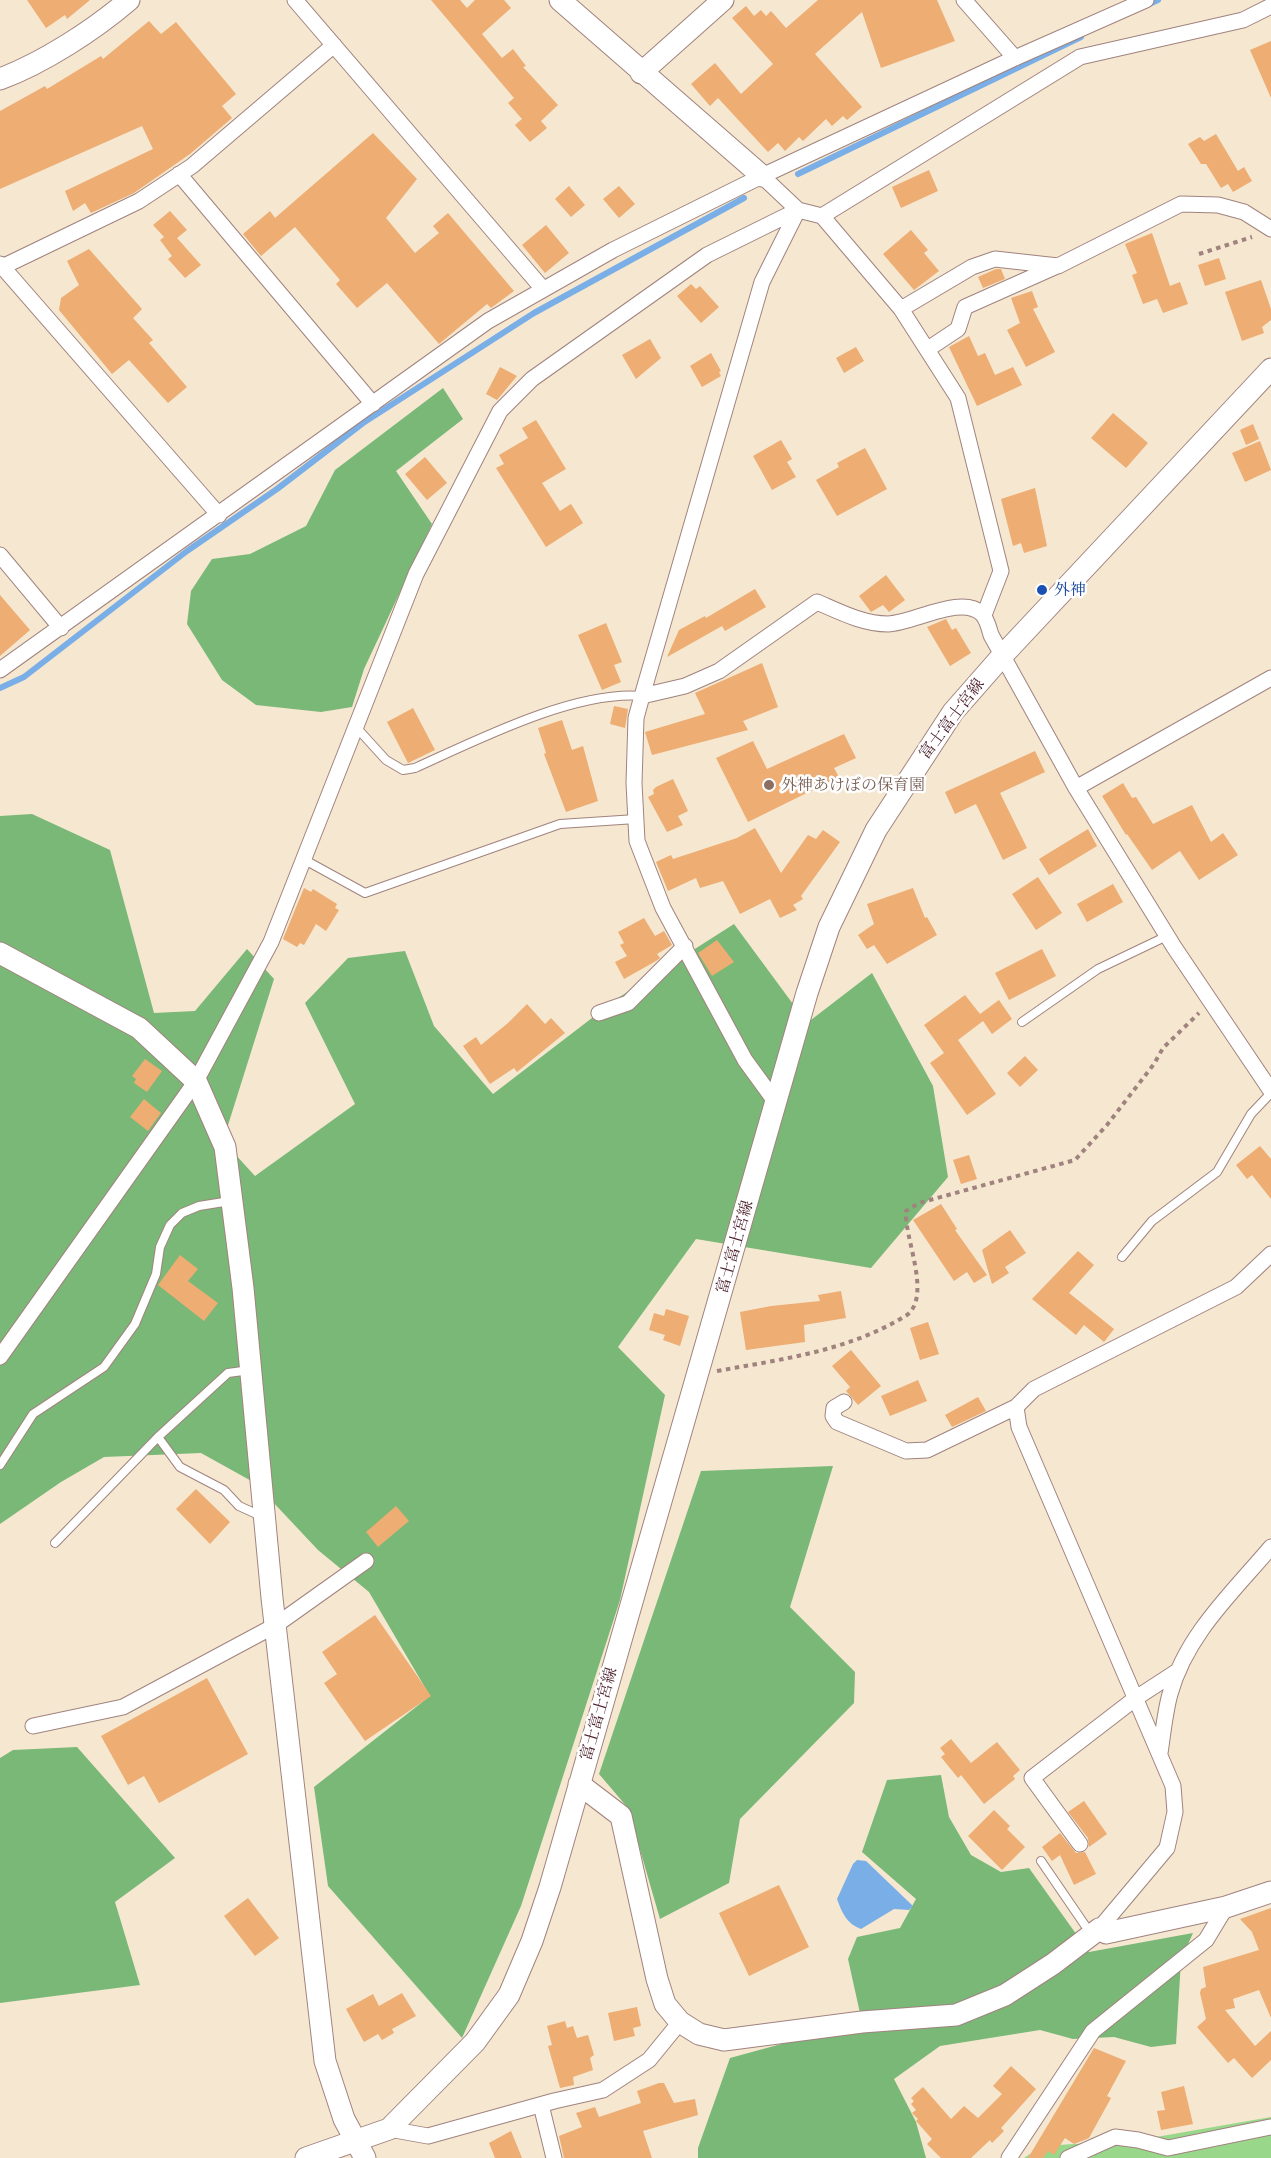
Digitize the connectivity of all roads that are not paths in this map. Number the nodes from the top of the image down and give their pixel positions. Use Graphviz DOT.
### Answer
graph roads {
  1 [pos="129,0"];
  2 [pos="295,0"];
  3 [pos="560,0"];
  4 [pos="723,0"];
  5 [pos="964,0"];
  6 [pos="1144,0"];
  7 [pos="1271,6"];
  8 [pos="334,45"];
  9 [pos="1015,58"];
  10 [pos="641,73"];
  11 [pos="0,79"];
  12 [pos="179,174"];
  13 [pos="762,176"];
  14 [pos="798,210"];
  15 [pos="822,216"];
  16 [pos="1266,231"];
  17 [pos="1058,266"];
  18 [pos="0,267"];
  19 [pos="543,289"];
  20 [pos="901,309"];
  21 [pos="928,349"];
  22 [pos="1271,369"];
  23 [pos="373,404"];
  24 [pos="219,514"];
  25 [pos="0,555"];
  26 [pos="984,615"];
  27 [pos="61,628"];
  28 [pos="1003,655"];
  29 [pos="0,670"];
  30 [pos="1271,678"];
  31 [pos="642,696"];
  32 [pos="356,727"];
  33 [pos="1076,788"];
  34 [pos="636,819"];
  35 [pos="303,859"];
  36 [pos="1167,936"];
  37 [pos="685,946"];
  38 [pos="0,952"];
  39 [pos="599,1013"];
  40 [pos="1022,1022"];
  41 [pos="196,1081"];
  42 [pos="1271,1092"];
  43 [pos="777,1104"];
  44 [pos="232,1201"];
  45 [pos="1271,1254"];
  46 [pos="1122,1257"];
  47 [pos="0,1358"];
  48 [pos="250,1370"];
  49 [pos="844,1402"];
  50 [pos="1016,1407"];
  51 [pos="158,1437"];
  52 [pos="0,1465"];
  53 [pos="265,1517"];
  54 [pos="55,1543"];
  55 [pos="1271,1547"];
  56 [pos="366,1562"];
  57 [pos="276,1625"];
  58 [pos="1179,1670"];
  59 [pos="1136,1698"];
  60 [pos="33,1726"];
  61 [pos="1160,1753"];
  62 [pos="579,1784"];
  63 [pos="1080,1845"];
  64 [pos="1041,1861"];
  65 [pos="1271,1892"];
  66 [pos="1226,1907"];
  67 [pos="1095,1932"];
  68 [pos="680,2022"];
  69 [pos="541,2104"];
  70 [pos="1270,2127"];
  71 [pos="389,2129"];
  72 [pos="360,2150"];
  73 [pos="306,2158"];
  74 [pos="554,2158"];
  75 [pos="1009,2158"];
  76 [pos="1068,2158"];
  1 -- 11 [label="street"];
  2 -- 8 [label="street"];
  3 -- 10 [label="street"];
  4 -- 10 [label="street"];
  5 -- 9 [label="street"];
  6 -- 9 [label="street"];
  7 -- 15 [label="street"];
  8 -- 12 [label="street"];
  8 -- 19 [label="street"];
  9 -- 13 [label="street"];
  10 -- 13 [label="street"];
  12 -- 18 [label="street"];
  12 -- 23 [label="street"];
  13 -- 14 [label="street"];
  13 -- 19 [label="street"];
  14 -- 15 [label="street"];
  14 -- 31 [label="street"];
  14 -- 32 [label="street"];
  15 -- 20 [label="street"];
  16 -- 17 [label="street"];
  17 -- 20 [label="street"];
  17 -- 21 [label="street"];
  18 -- 24 [label="street"];
  19 -- 23 [label="street"];
  20 -- 21 [label="street"];
  21 -- 26 [label="street"];
  22 -- 28 [label="street, 富士富士宮線"];
  23 -- 24 [label="street"];
  24 -- 27 [label="street"];
  25 -- 27 [label="street"];
  26 -- 28 [label="street"];
  26 -- 31 [label="street"];
  27 -- 29 [label="street"];
  28 -- 33 [label="street"];
  28 -- 43 [label="street, 富士富士宮線"];
  30 -- 33 [label="street"];
  31 -- 32 [label="lane"];
  31 -- 34 [label="street"];
  32 -- 35 [label="street"];
  33 -- 36 [label="street"];
  34 -- 35 [label="lane"];
  34 -- 37 [label="street"];
  35 -- 41 [label="street"];
  36 -- 40 [label="lane"];
  36 -- 42 [label="street"];
  37 -- 39 [label="street"];
  37 -- 43 [label="street"];
  38 -- 41 [label="street"];
  41 -- 44 [label="street"];
  41 -- 47 [label="street"];
  42 -- 46 [label="lane"];
  43 -- 62 [label="street, 富士富士宮線"];
  44 -- 48 [label="street"];
  44 -- 52 [label="lane"];
  45 -- 50 [label="street"];
  48 -- 51 [label="lane"];
  48 -- 53 [label="street"];
  49 -- 50 [label="street"];
  50 -- 59 [label="street"];
  51 -- 53 [label="lane"];
  51 -- 54 [label="lane"];
  53 -- 57 [label="street"];
  55 -- 58 [label="street"];
  56 -- 57 [label="street"];
  57 -- 60 [label="street"];
  57 -- 72 [label="street"];
  58 -- 59 [label="street"];
  58 -- 61 [label="street"];
  59 -- 61 [label="street"];
  59 -- 63 [label="street"];
  61 -- 67 [label="street"];
  62 -- 68 [label="street"];
  62 -- 71 [label="street, 富士富士宮線"];
  64 -- 67 [label="lane"];
  65 -- 66 [label="street"];
  66 -- 67 [label="street"];
  66 -- 75 [label="street"];
  67 -- 68 [label="street"];
  68 -- 69 [label="street"];
  69 -- 71 [label="street"];
  69 -- 74 [label="street"];
  70 -- 76 [label="street"];
  71 -- 72 [label="street, 富士富士宮線"];
  72 -- 73 [label="street, 富士富士宮線"];
}
